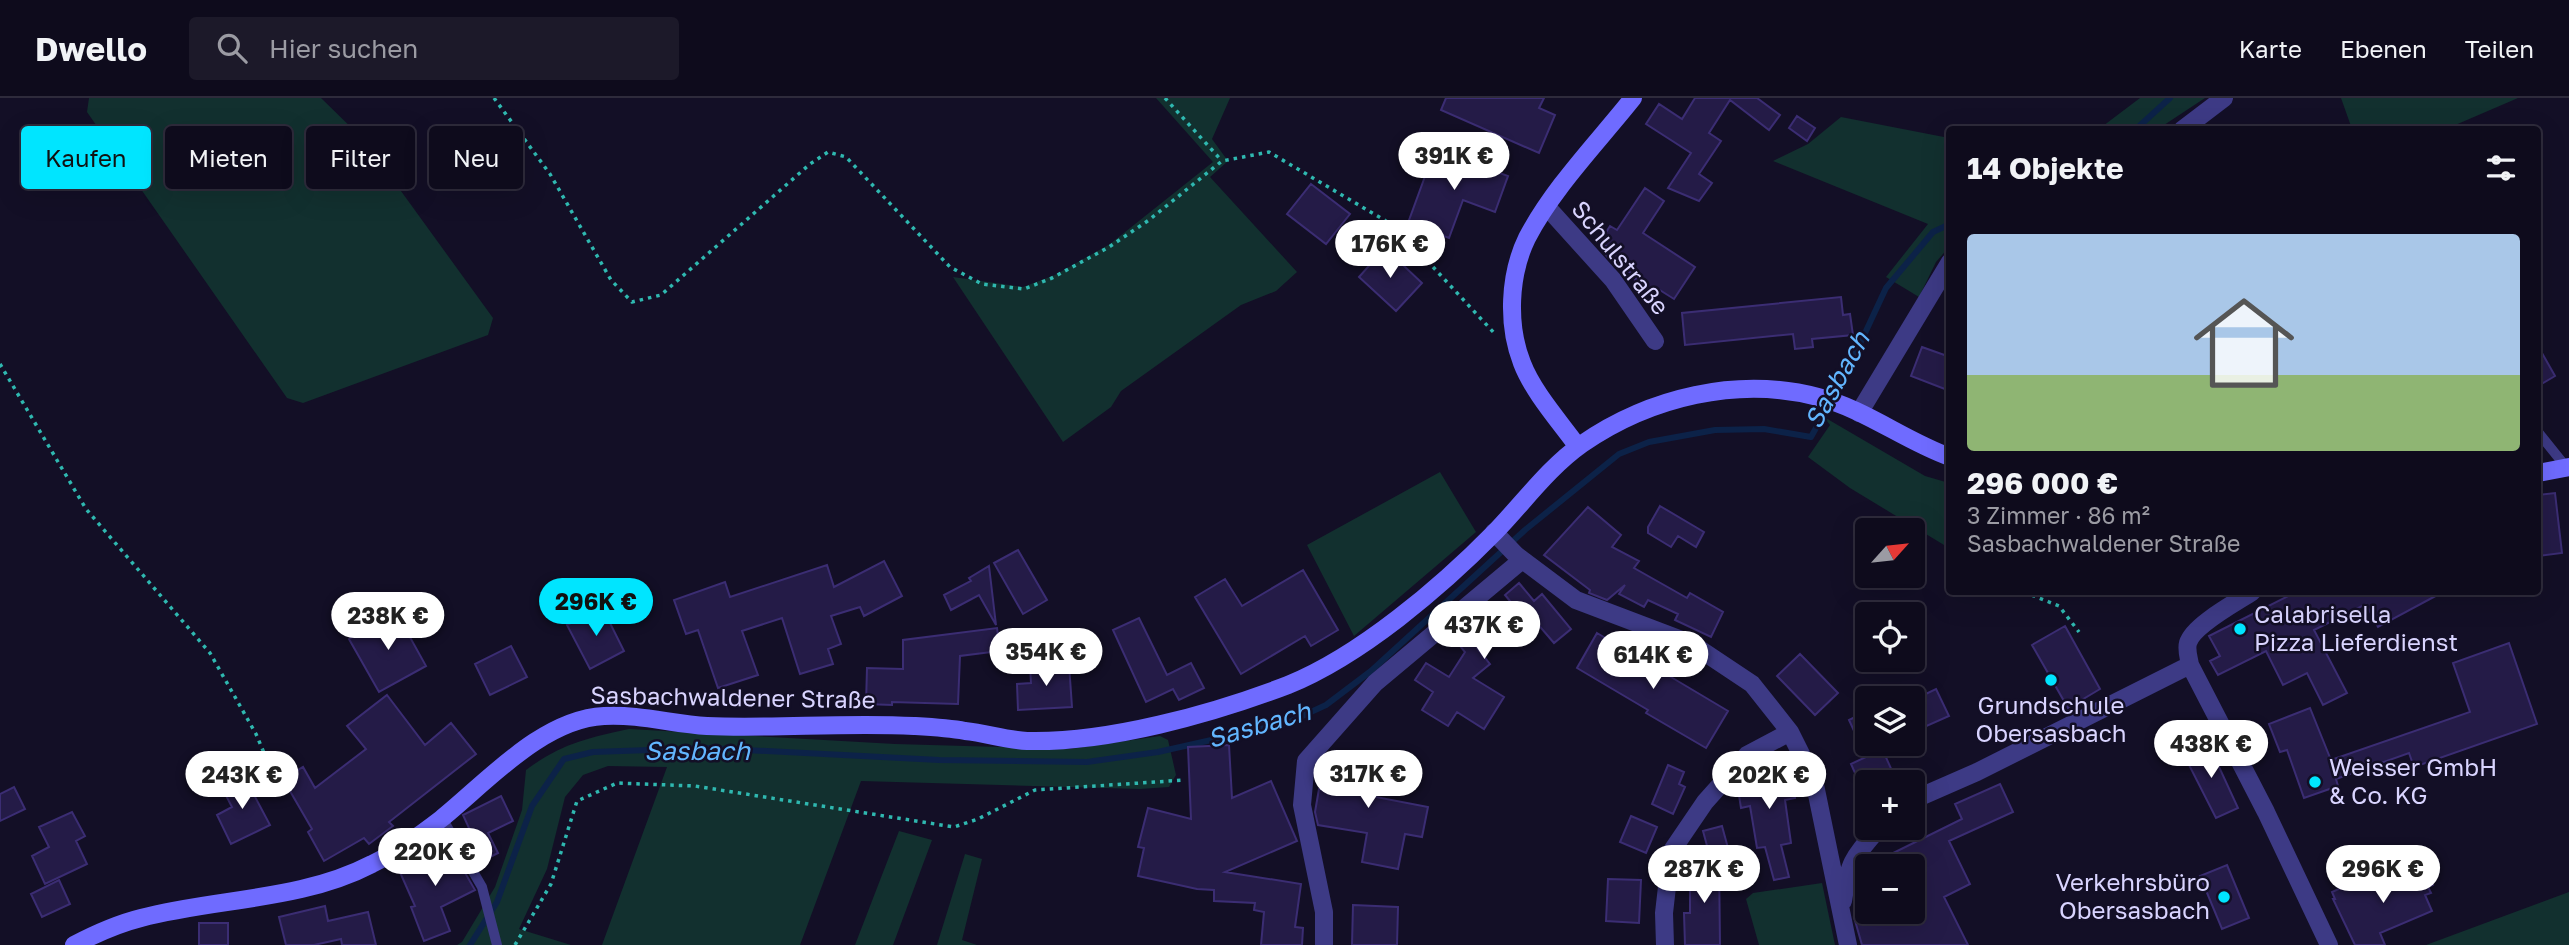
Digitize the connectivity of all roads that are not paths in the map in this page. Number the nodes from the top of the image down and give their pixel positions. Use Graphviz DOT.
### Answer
graph roads {
  1 [pos="1633,98"];
  2 [pos="2224,98"];
  3 [pos="2187,126"];
  4 [pos="1546,207"];
  5 [pos="1946,269"];
  6 [pos="1655,341"];
  7 [pos="1859,413"];
  8 [pos="2541,436"];
  9 [pos="1578,447"];
  10 [pos="1946,455"];
  11 [pos="2567,467"];
  12 [pos="2541,472"];
  13 [pos="1498,535"];
  14 [pos="1519,557"];
  15 [pos="2248,595"];
  16 [pos="2190,665"];
  17 [pos="1790,732"];
  18 [pos="1925,795"];
  19 [pos="442,818"];
  20 [pos="1868,840"];
  21 [pos="1841,915"];
  22 [pos="74,945"];
  23 [pos="497,945"];
  24 [pos="1324,945"];
  25 [pos="1665,945"];
  26 [pos="1848,945"];
  27 [pos="2329,945"];
  1 -- 4 [label="main road"];
  2 -- 3 [label="street"];
  4 -- 6 [label="street, Schulstraße"];
  4 -- 9 [label="main road"];
  5 -- 7 [label="street"];
  7 -- 9 [label="main road"];
  7 -- 10 [label="main road"];
  8 -- 11 [label="lane"];
  9 -- 13 [label="main road, Sasbachwaldener Straße"];
  11 -- 12 [label="main road"];
  13 -- 14 [label="street"];
  13 -- 19 [label="main road, Sasbachwaldener Straße"];
  14 -- 17 [label="street"];
  14 -- 24 [label="street"];
  15 -- 16 [label="street"];
  16 -- 18 [label="street"];
  16 -- 27 [label="street"];
  17 -- 21 [label="street"];
  17 -- 25 [label="street"];
  19 -- 22 [label="main road, Sasbachwaldener Straße"];
  19 -- 23 [label="lane"];
  20 -- 21 [label="street"];
  21 -- 26 [label="street"];
}
